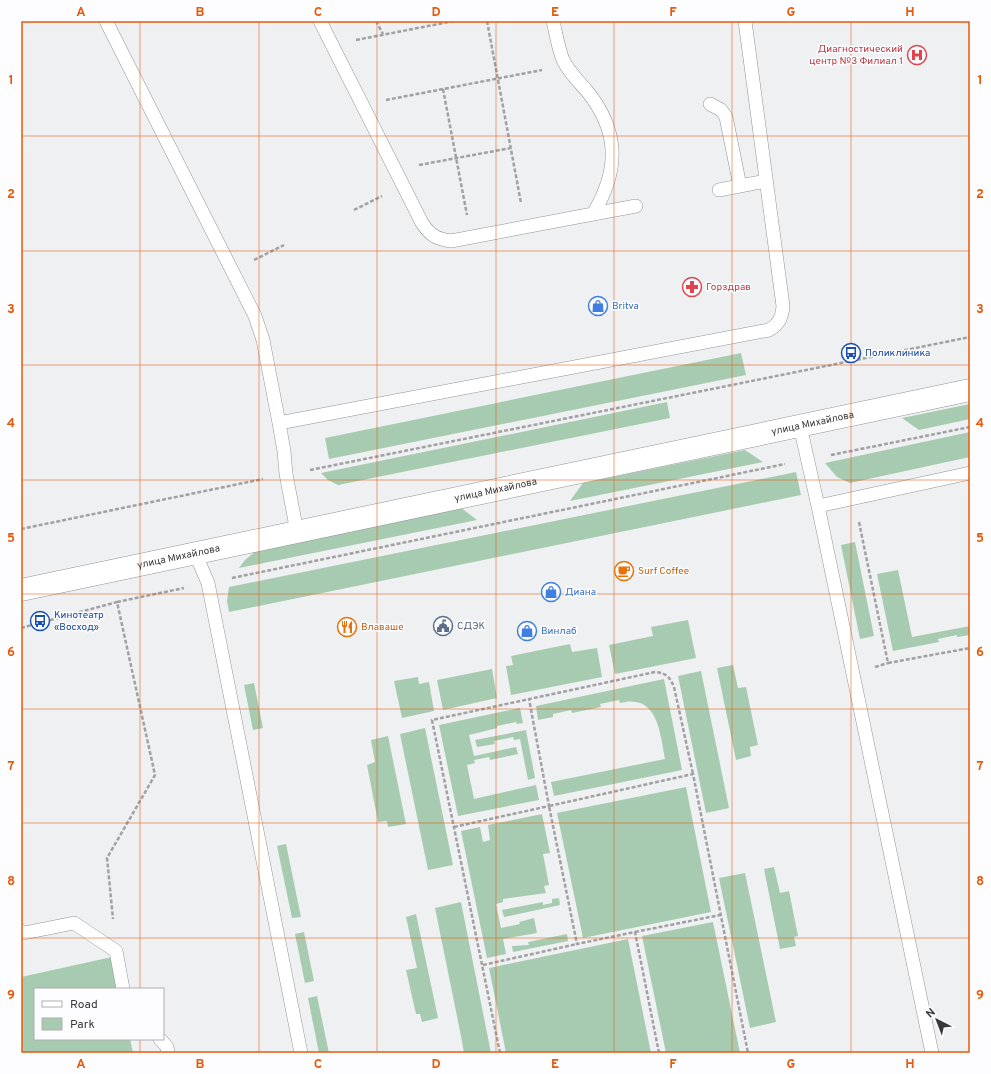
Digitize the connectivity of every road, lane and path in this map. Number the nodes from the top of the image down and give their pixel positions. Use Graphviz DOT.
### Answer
graph roads {
  1 [pos="106,21"];
  2 [pos="320,21"];
  3 [pos="376,21"];
  4 [pos="454,21"];
  5 [pos="487,21"];
  6 [pos="553,21"];
  7 [pos="745,21"];
  8 [pos="383,34"];
  9 [pos="332,44"];
  10 [pos="567,66"];
  11 [pos="498,79"];
  12 [pos="443,89"];
  13 [pos="710,104"];
  14 [pos="362,105"];
  15 [pos="511,148"];
  16 [pos="456,159"];
  17 [pos="395,170"];
  18 [pos="766,181"];
  19 [pos="403,185"];
  20 [pos="740,186"];
  21 [pos="719,190"];
  22 [pos="636,206"];
  23 [pos="354,210"];
  24 [pos="593,214"];
  25 [pos="526,227"];
  26 [pos="471,237"];
  27 [pos="284,246"];
  28 [pos="232,271"];
  29 [pos="970,336"];
  30 [pos="970,390"];
  31 [pos="279,423"];
  32 [pos="800,426"];
  33 [pos="970,426"];
  34 [pos="808,460"];
  35 [pos="970,473"];
  36 [pos="286,474"];
  37 [pos="854,498"];
  38 [pos="818,506"];
  39 [pos="21,529"];
  40 [pos="297,532"];
  41 [pos="196,553"];
  42 [pos="208,583"];
  43 [pos="21,590"];
  44 [pos="117,602"];
  45 [pos="21,628"];
  46 [pos="970,648"];
  47 [pos="529,700"];
  48 [pos="692,774"];
  49 [pos="549,806"];
  50 [pos="454,827"];
  51 [pos="720,915"];
  52 [pos="21,931"];
  53 [pos="635,932"];
  54 [pos="577,944"];
  55 [pos="116,951"];
  56 [pos="483,965"];
  57 [pos="123,988"];
  58 [pos="161,1040"];
  59 [pos="168,1053"];
  60 [pos="301,1053"];
  61 [pos="500,1053"];
  62 [pos="659,1053"];
  63 [pos="748,1053"];
  64 [pos="932,1053"];
  1 -- 28 [label="lane"];
  2 -- 9 [label="lane"];
  3 -- 8 [label="path"];
  4 -- 8 [label="path"];
  5 -- 11 [label="path"];
  6 -- 10 [label="lane"];
  7 -- 18 [label="lane"];
  8 -- 9 [label="path"];
  9 -- 14 [label="lane"];
  10 -- 11 [label="path"];
  10 -- 24 [label="lane"];
  11 -- 12 [label="path"];
  11 -- 15 [label="path"];
  12 -- 14 [label="path"];
  12 -- 16 [label="path"];
  13 -- 20 [label="lane"];
  14 -- 17 [label="lane"];
  15 -- 16 [label="path"];
  15 -- 25 [label="path"];
  16 -- 17 [label="path"];
  16 -- 26 [label="path"];
  17 -- 19 [label="lane"];
  18 -- 20 [label="lane"];
  18 -- 31 [label="lane"];
  19 -- 23 [label="path"];
  19 -- 26 [label="lane"];
  20 -- 21 [label="lane"];
  22 -- 24 [label="lane"];
  24 -- 25 [label="lane"];
  25 -- 26 [label="lane"];
  27 -- 28 [label="path"];
  28 -- 31 [label="lane"];
  29 -- 36 [label="path"];
  30 -- 32 [label="street, улица Михайлова"];
  31 -- 36 [label="lane"];
  32 -- 34 [label="lane"];
  32 -- 40 [label="street, улица Михайлова"];
  33 -- 34 [label="path"];
  34 -- 38 [label="lane"];
  34 -- 42 [label="path"];
  35 -- 37 [label="lane"];
  36 -- 39 [label="path"];
  36 -- 40 [label="lane"];
  37 -- 38 [label="lane"];
  37 -- 46 [label="path"];
  38 -- 64 [label="lane"];
  40 -- 41 [label="street, улица Михайлова"];
  41 -- 42 [label="lane"];
  41 -- 43 [label="street, улица Михайлова"];
  42 -- 44 [label="path"];
  42 -- 60 [label="lane"];
  44 -- 45 [label="path"];
  44 -- 55 [label="path"];
  47 -- 48 [label="path"];
  47 -- 49 [label="path"];
  47 -- 50 [label="path"];
  48 -- 49 [label="path"];
  48 -- 51 [label="path"];
  49 -- 50 [label="path"];
  49 -- 54 [label="path"];
  50 -- 56 [label="path"];
  51 -- 53 [label="path"];
  51 -- 63 [label="path"];
  52 -- 55 [label="lane"];
  53 -- 54 [label="path"];
  53 -- 62 [label="path"];
  54 -- 56 [label="path"];
  55 -- 57 [label="lane"];
  56 -- 61 [label="path"];
  58 -- 59 [label="lane"];
}
